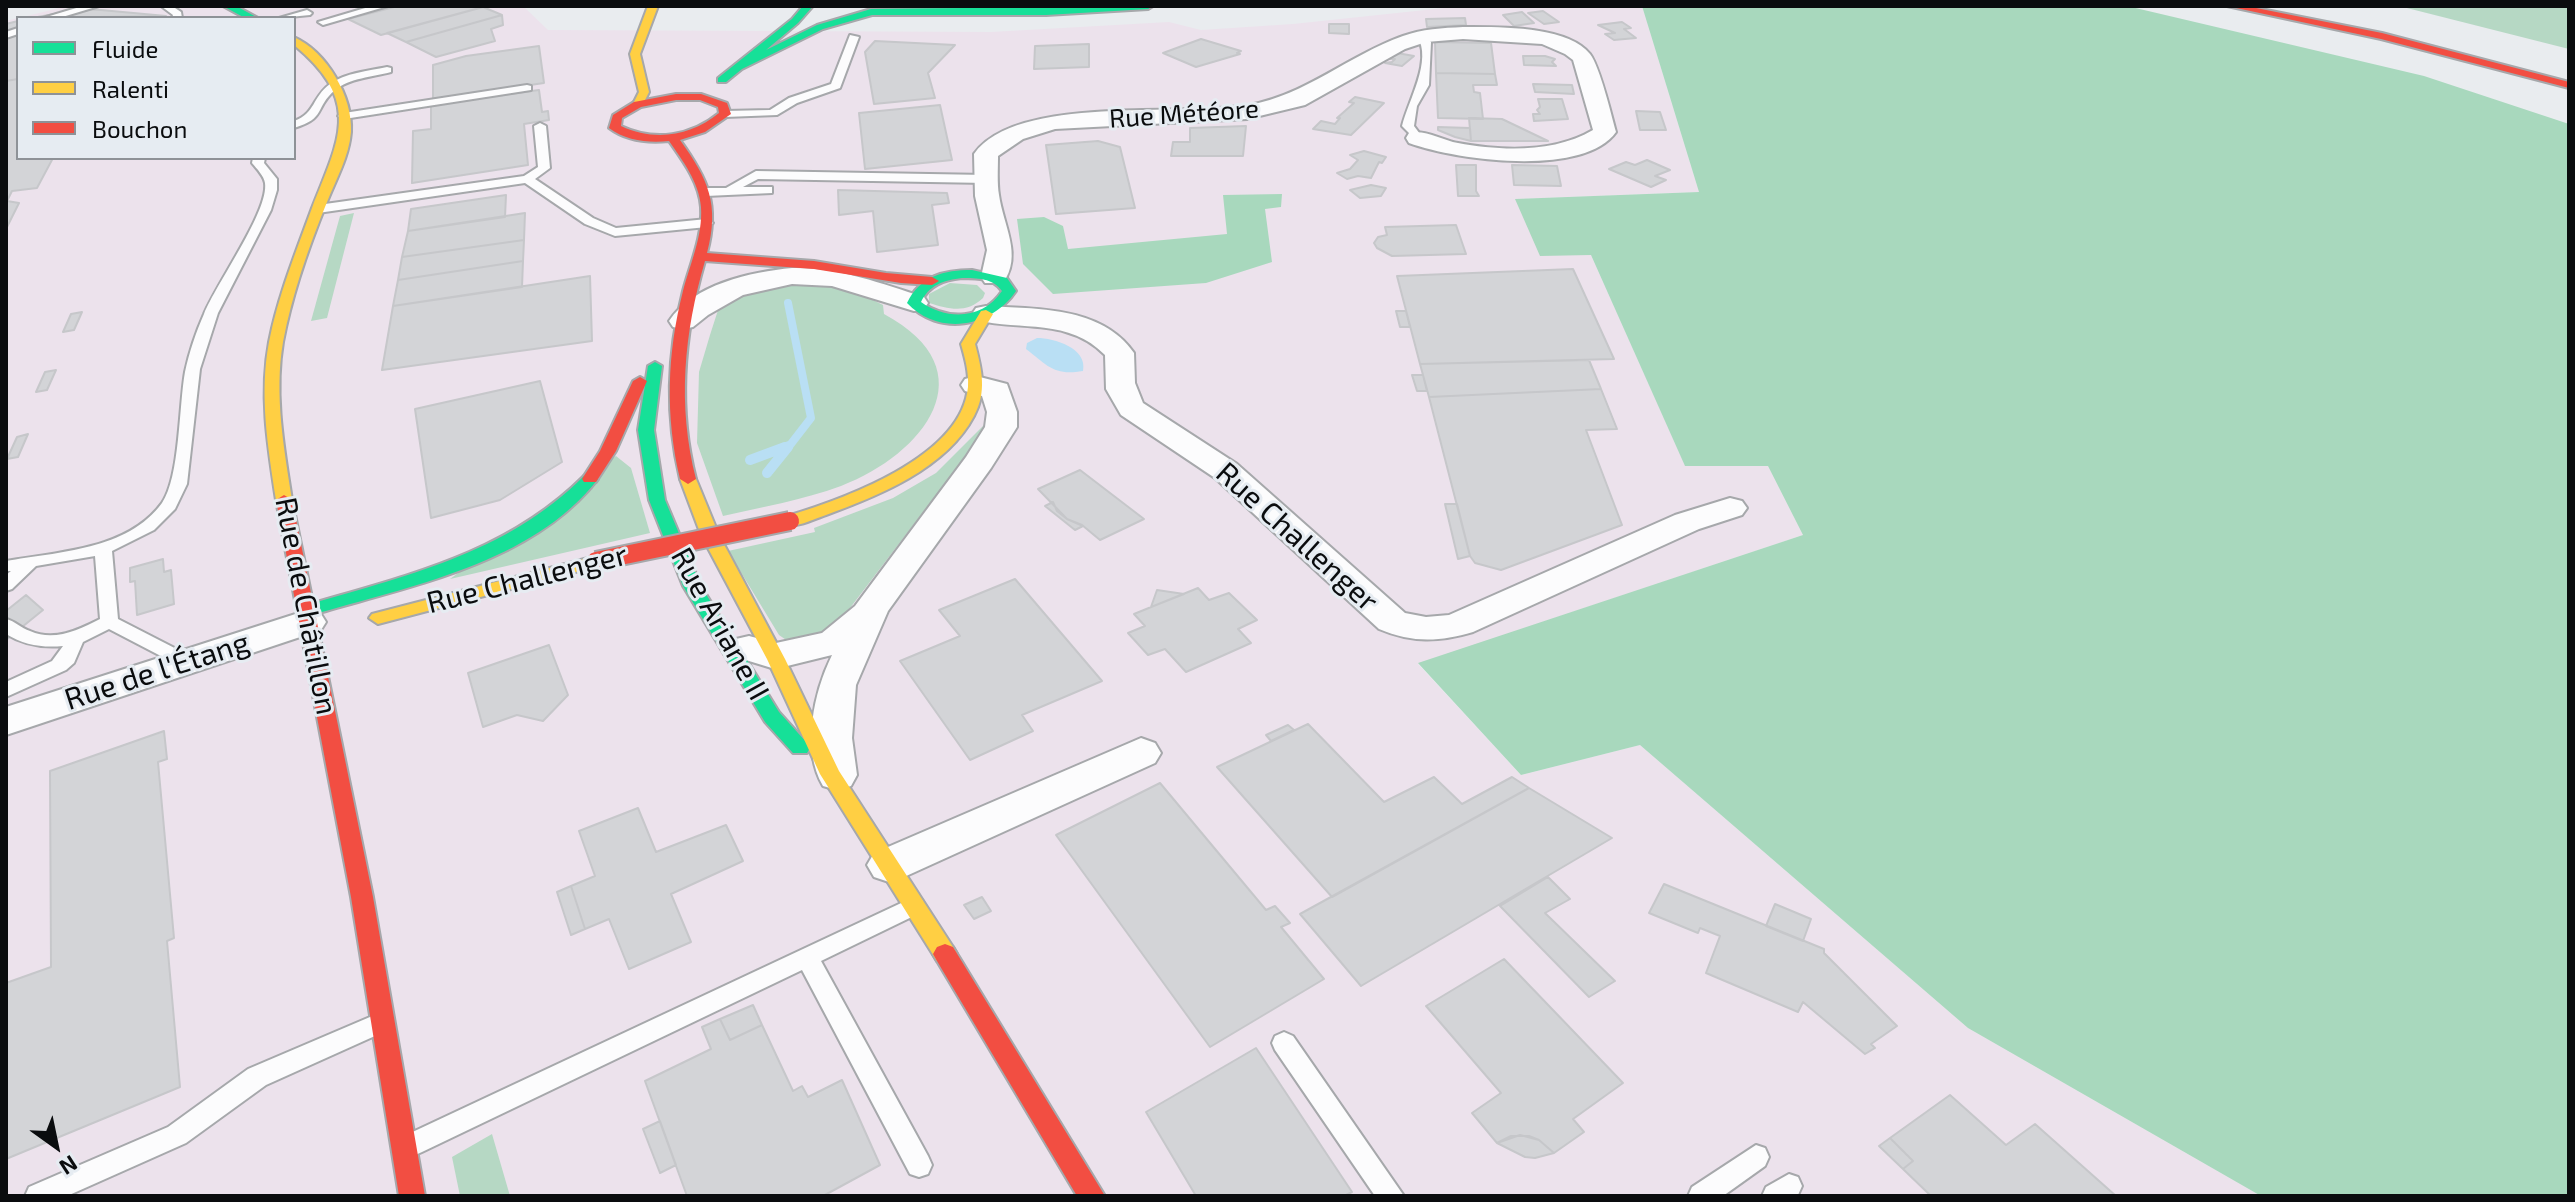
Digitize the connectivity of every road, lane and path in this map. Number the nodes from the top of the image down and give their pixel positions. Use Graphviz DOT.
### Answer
graph roads {
  1 [pos="94,6"];
  2 [pos="228,6"];
  3 [pos="383,6"];
  4 [pos="653,6"];
  5 [pos="808,6"];
  6 [pos="1148,6"];
  7 [pos="2232,6"];
  8 [pos="2277,6"];
  9 [pos="307,13"];
  10 [pos="56,16"];
  11 [pos="249,16"];
  12 [pos="293,16"];
  13 [pos="323,22"];
  14 [pos="1422,36"];
  15 [pos="854,37"];
  16 [pos="296,42"];
  17 [pos="736,68"];
  18 [pos="387,70"];
  19 [pos="2569,75"];
  20 [pos="335,82"];
  21 [pos="2569,85"];
  22 [pos="527,88"];
  23 [pos="701,97"];
  24 [pos="638,104"];
  25 [pos="725,114"];
  26 [pos="344,116"];
  27 [pos="296,124"];
  28 [pos="540,126"];
  29 [pos="672,137"];
  30 [pos="1417,138"];
  31 [pos="259,160"];
  32 [pos="527,179"];
  33 [pos="987,179"];
  34 [pos="731,189"];
  35 [pos="768,190"];
  36 [pos="706,192"];
  37 [pos="318,209"];
  38 [pos="707,223"];
  39 [pos="995,238"];
  40 [pos="702,256"];
  41 [pos="942,278"];
  42 [pos="1002,284"];
  43 [pos="914,303"];
  44 [pos="686,311"];
  45 [pos="986,314"];
  46 [pos="1075,322"];
  47 [pos="656,355"];
  48 [pos="976,385"];
  49 [pos="1730,508"];
  50 [pos="103,549"];
  51 [pos="30,562"];
  52 [pos="6,566"];
  53 [pos="6,585"];
  54 [pos="871,609"];
  55 [pos="109,622"];
  56 [pos="366,622"];
  57 [pos="6,625"];
  58 [pos="313,627"];
  59 [pos="74,639"];
  60 [pos="725,639"];
  61 [pos="775,656"];
  62 [pos="187,662"];
  63 [pos="6,690"];
  64 [pos="6,721"];
  65 [pos="1141,753"];
  66 [pos="839,788"];
  67 [pos="889,865"];
  68 [pos="915,905"];
  69 [pos="807,957"];
  70 [pos="383,1022"];
  71 [pos="1284,1043"];
  72 [pos="403,1148"];
  73 [pos="1756,1157"];
  74 [pos="919,1165"];
  75 [pos="38,1196"];
  76 [pos="412,1196"];
  77 [pos="1092,1196"];
  78 [pos="1391,1196"];
  79 [pos="1701,1196"];
  1 -- 10 [label="lane"];
  2 -- 11 [label="main road"];
  3 -- 13 [label="lane"];
  4 -- 24 [label="main road"];
  5 -- 17 [label="main road"];
  6 -- 17 [label="main road"];
  7 -- 21 [label="main road"];
  8 -- 19 [label="main road"];
  9 -- 12 [label="lane"];
  14 -- 30 [label="lane, Rue Météore"];
  14 -- 30 [label="street, Rue Météore"];
  14 -- 33 [label="street, Rue Météore"];
  15 -- 25 [label="lane"];
  16 -- 20 [label="main road, Rue de Châtillon"];
  17 -- 23 [label="main road"];
  18 -- 20 [label="lane"];
  20 -- 26 [label="main road, Rue de Châtillon"];
  20 -- 27 [label="lane"];
  22 -- 26 [label="lane"];
  23 -- 24 [label="main road"];
  23 -- 25 [label="main road"];
  24 -- 29 [label="main road"];
  25 -- 29 [label="main road"];
  26 -- 37 [label="main road, Rue de Châtillon"];
  28 -- 32 [label="lane"];
  29 -- 36 [label="main road, Rue Ariane II"];
  31 -- 50 [label="lane"];
  32 -- 37 [label="lane"];
  32 -- 38 [label="lane"];
  33 -- 34 [label="lane"];
  33 -- 39 [label="street"];
  34 -- 35 [label="lane"];
  34 -- 36 [label="lane"];
  36 -- 38 [label="main road, Rue Ariane II"];
  37 -- 58 [label="main road, Rue de Châtillon"];
  38 -- 40 [label="main road, Rue Ariane II"];
  39 -- 41 [label="street"];
  39 -- 42 [label="street"];
  40 -- 41 [label="main road"];
  40 -- 44 [label="main road, Rue Ariane II"];
  41 -- 42 [label="main road"];
  41 -- 43 [label="main road"];
  42 -- 45 [label="main road"];
  42 -- 46 [label="street"];
  43 -- 44 [label="street"];
  43 -- 45 [label="main road"];
  44 -- 47 [label="main road, Rue Ariane II"];
  44 -- 61 [label="main road, Rue Ariane II"];
  45 -- 46 [label="street, Rue Challenger"];
  45 -- 48 [label="main road"];
  46 -- 49 [label="street, Rue Challenger"];
  47 -- 58 [label="main road"];
  47 -- 60 [label="main road, Rue Ariane II"];
  48 -- 54 [label="street"];
  48 -- 56 [label="main road, Rue Challenger, bridge"];
  50 -- 51 [label="lane"];
  50 -- 55 [label="lane"];
  51 -- 52 [label="lane"];
  51 -- 53 [label="lane"];
  54 -- 61 [label="street"];
  54 -- 66 [label="street"];
  55 -- 59 [label="lane"];
  55 -- 62 [label="lane"];
  57 -- 59 [label="lane"];
  58 -- 62 [label="street, Rue de l'Étang"];
  58 -- 70 [label="main road, Rue de Châtillon"];
  59 -- 63 [label="lane"];
  60 -- 61 [label="street"];
  60 -- 66 [label="main road, Rue Ariane II"];
  61 -- 66 [label="main road, Rue Ariane II"];
  62 -- 64 [label="street, Rue de l'Étang"];
  65 -- 67 [label="street"];
  66 -- 67 [label="main road, Rue Ariane II"];
  67 -- 68 [label="main road, Rue Ariane II"];
  68 -- 69 [label="lane"];
  68 -- 77 [label="main road, Rue Ariane II"];
  69 -- 72 [label="lane"];
  69 -- 74 [label="lane"];
  70 -- 72 [label="main road, Rue de Châtillon"];
  70 -- 75 [label="lane"];
  71 -- 78 [label="lane"];
  72 -- 76 [label="main road, Rue de Châtillon"];
  73 -- 79 [label="lane"];
}
